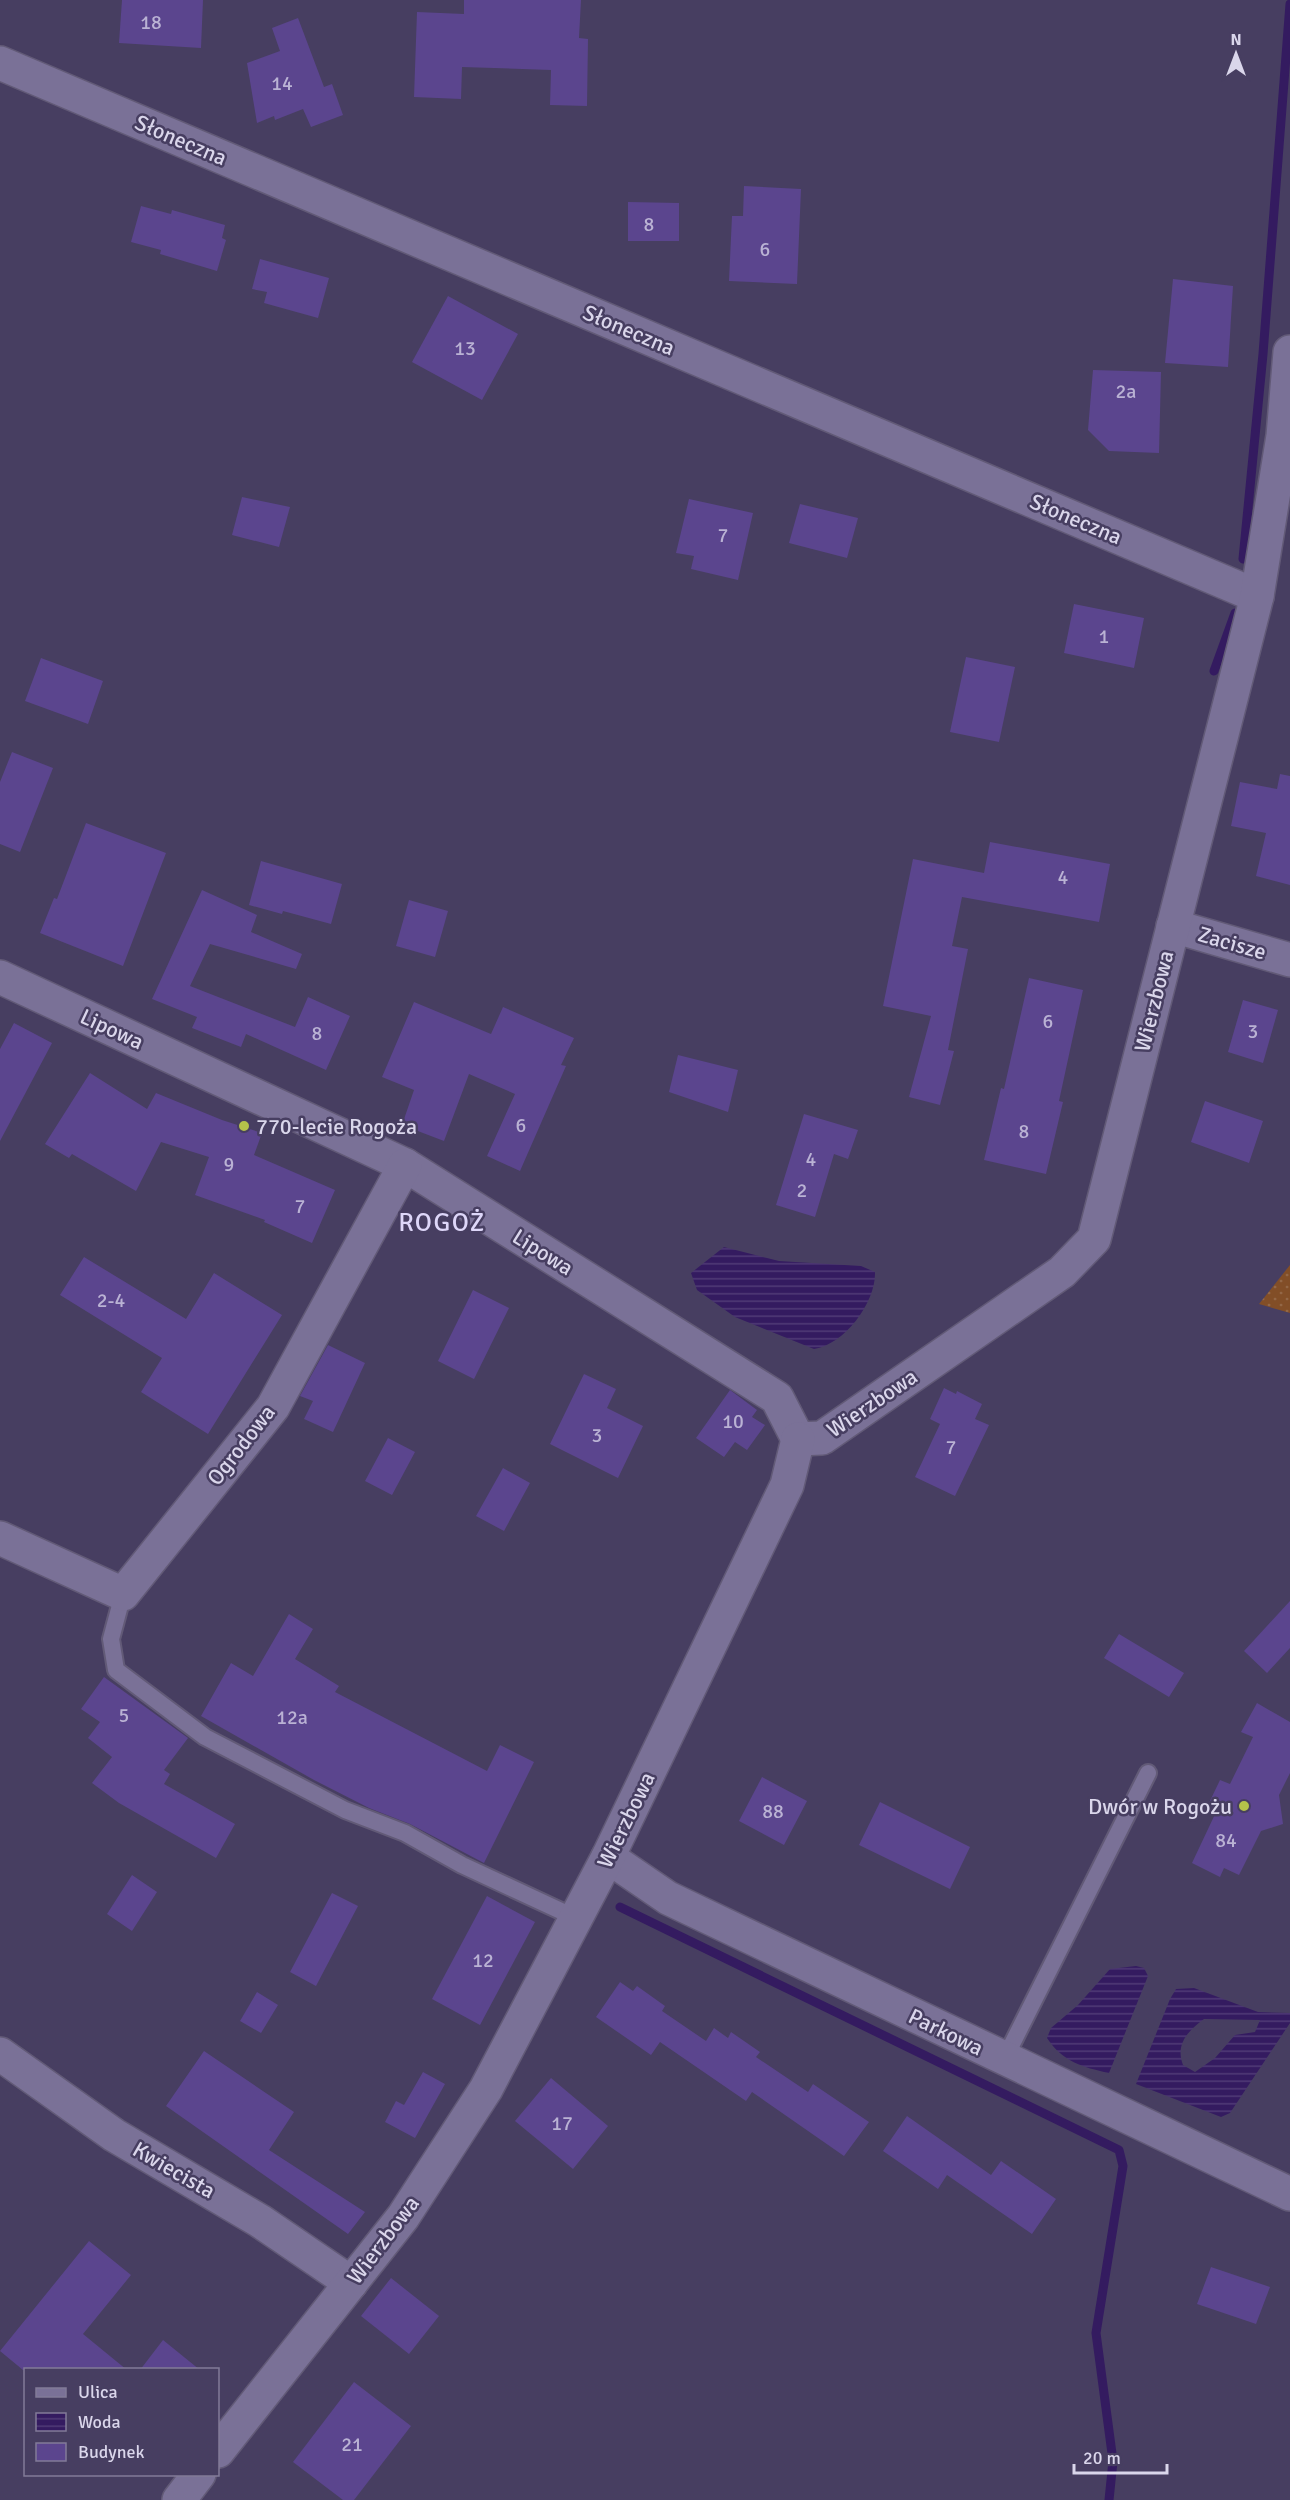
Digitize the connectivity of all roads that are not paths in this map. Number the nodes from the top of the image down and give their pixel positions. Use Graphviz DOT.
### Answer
graph roads {
  1 [pos="0,63"];
  2 [pos="1290,352"];
  3 [pos="1257,596"];
  4 [pos="1173,926"];
  5 [pos="1290,960"];
  6 [pos="0,977"];
  7 [pos="405,1165"];
  8 [pos="798,1439"];
  9 [pos="0,1538"];
  10 [pos="123,1594"];
  11 [pos="1148,1773"];
  12 [pos="608,1857"];
  13 [pos="576,1918"];
  14 [pos="0,2054"];
  15 [pos="1004,2060"];
  16 [pos="1290,2194"];
  17 [pos="351,2283"];
  18 [pos="219,2450"];
  19 [pos="198,2476"];
  20 [pos="179,2500"];
  1 -- 3 [label="street, Słoneczna"];
  2 -- 3 [label="street, Wierzbowa"];
  3 -- 4 [label="street, Wierzbowa"];
  4 -- 5 [label="street, Zacisze"];
  4 -- 8 [label="street, Wierzbowa"];
  6 -- 7 [label="street, Lipowa"];
  7 -- 8 [label="street, Lipowa"];
  7 -- 10 [label="street, Ogrodowa"];
  8 -- 12 [label="street, Wierzbowa"];
  9 -- 10 [label="street"];
  10 -- 13 [label="lane"];
  11 -- 15 [label="lane"];
  12 -- 13 [label="street, Wierzbowa"];
  12 -- 15 [label="street, Parkowa"];
  13 -- 17 [label="street, Wierzbowa"];
  14 -- 17 [label="street, Kwiecista"];
  15 -- 16 [label="street, Parkowa"];
  17 -- 18 [label="street, Wierzbowa"];
  19 -- 20 [label="street"];
}
